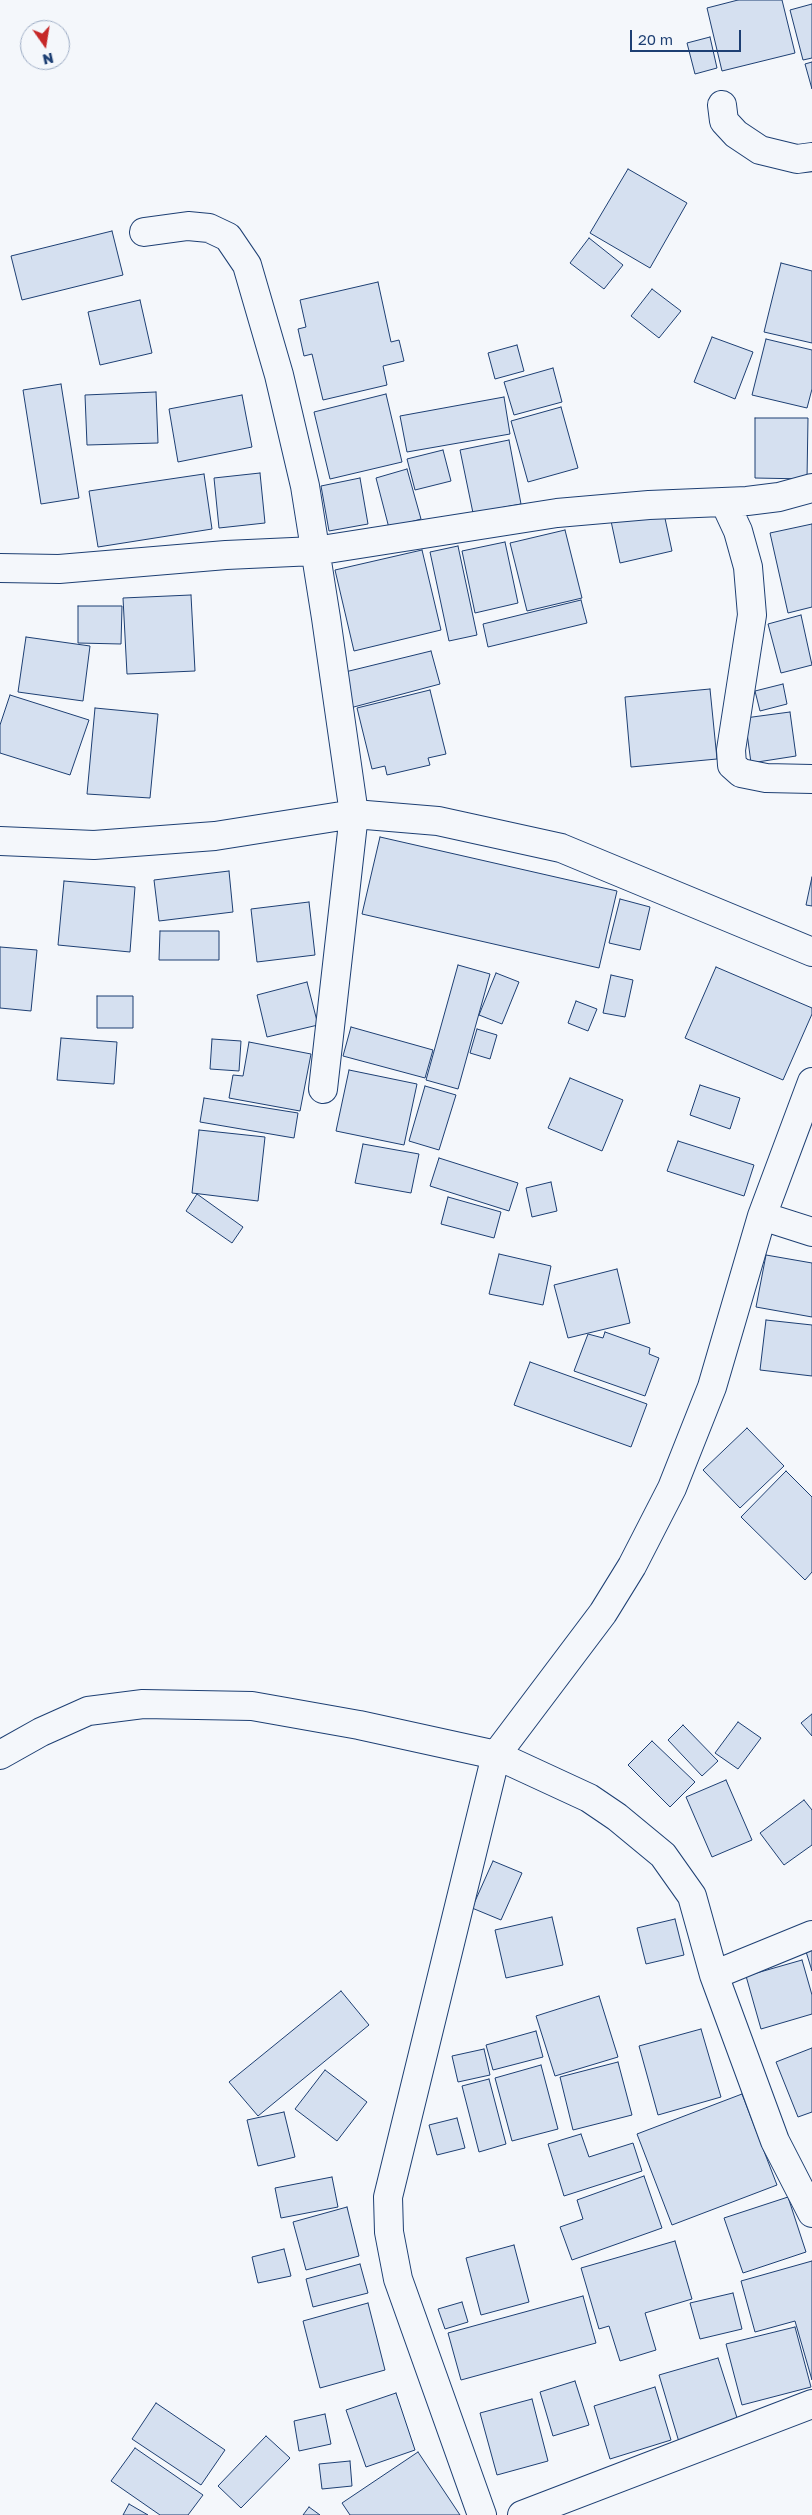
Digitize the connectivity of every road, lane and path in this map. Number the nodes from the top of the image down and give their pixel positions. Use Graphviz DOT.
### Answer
graph roads {
  1 [pos="722,105"];
  2 [pos="812,157"];
  3 [pos="144,232"];
  4 [pos="812,488"];
  5 [pos="725,503"];
  6 [pos="315,551"];
  7 [pos="0,568"];
  8 [pos="812,779"];
  9 [pos="354,814"];
  10 [pos="0,841"];
  11 [pos="812,952"];
  12 [pos="812,1082"];
  13 [pos="323,1089"];
  14 [pos="762,1216"];
  15 [pos="812,1232"];
  16 [pos="0,1755"];
  17 [pos="496,1755"];
  18 [pos="812,1935"];
  19 [pos="714,1975"];
  20 [pos="812,2213"];
  21 [pos="812,2404"];
  22 [pos="482,2515"];
  23 [pos="522,2515"];
  1 -- 2 [label="street"];
  3 -- 6 [label="street"];
  4 -- 5 [label="street"];
  5 -- 6 [label="street"];
  5 -- 8 [label="street"];
  6 -- 7 [label="street"];
  6 -- 9 [label="street"];
  9 -- 10 [label="street"];
  9 -- 11 [label="street"];
  9 -- 13 [label="street"];
  12 -- 14 [label="street"];
  14 -- 15 [label="street"];
  14 -- 17 [label="street"];
  16 -- 17 [label="street"];
  17 -- 19 [label="street"];
  17 -- 22 [label="street"];
  18 -- 19 [label="street"];
  19 -- 20 [label="street"];
  21 -- 23 [label="street"];
}
